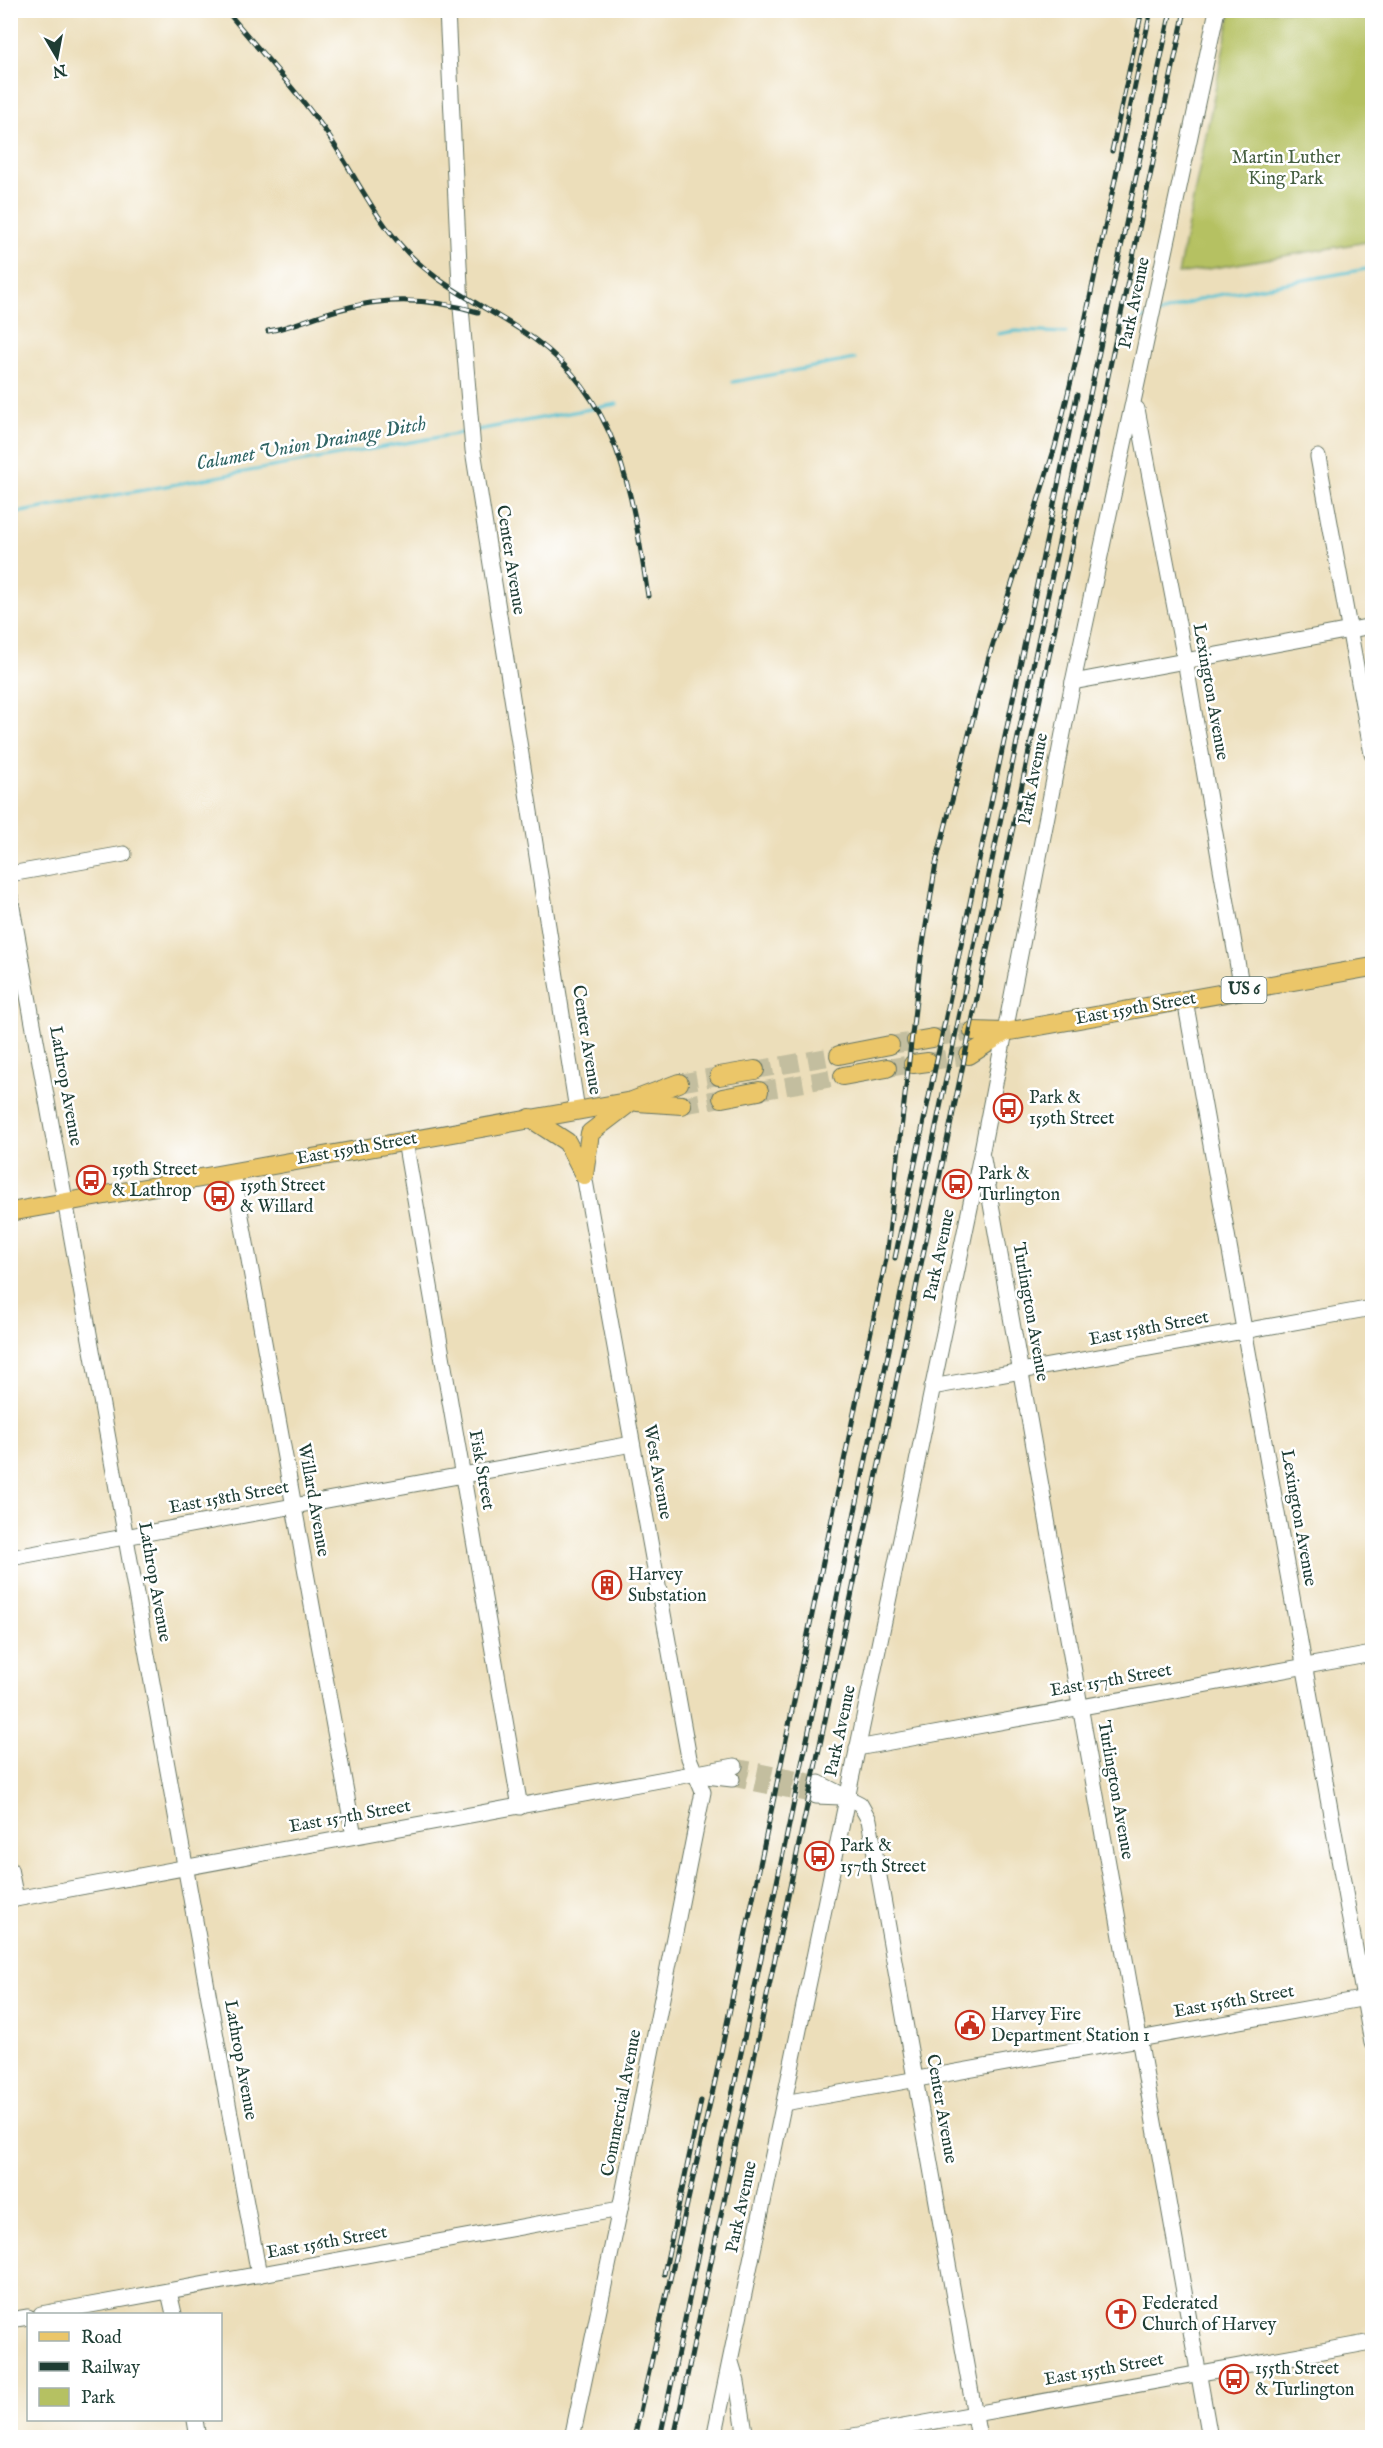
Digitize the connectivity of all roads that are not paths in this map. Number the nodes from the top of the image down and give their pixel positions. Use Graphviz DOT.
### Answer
graph roads {
  1 [pos="447,10"];
  2 [pos="1217,10"];
  3 [pos="1135,400"];
  4 [pos="1318,457"];
  5 [pos="1372,626"];
  6 [pos="1349,630"];
  7 [pos="1185,660"];
  8 [pos="1073,682"];
  9 [pos="1372,754"];
  10 [pos="124,854"];
  11 [pos="10,874"];
  12 [pos="10,896"];
  13 [pos="1372,967"];
  14 [pos="1242,990"];
  15 [pos="1185,1000"];
  16 [pos="973,1030"];
  17 [pos="1005,1032"];
  18 [pos="890,1046"];
  19 [pos="839,1054"];
  20 [pos="969,1055"];
  21 [pos="887,1068"];
  22 [pos="755,1070"];
  23 [pos="719,1076"];
  24 [pos="843,1076"];
  25 [pos="679,1083"];
  26 [pos="759,1091"];
  27 [pos="723,1098"];
  28 [pos="632,1101"];
  29 [pos="682,1106"];
  30 [pos="577,1110"];
  31 [pos="530,1118"];
  32 [pos="405,1141"];
  33 [pos="982,1150"];
  34 [pos="233,1172"];
  35 [pos="584,1174"];
  36 [pos="66,1202"];
  37 [pos="10,1212"];
  38 [pos="1372,1308"];
  39 [pos="1245,1331"];
  40 [pos="1021,1373"];
  41 [pos="932,1387"];
  42 [pos="632,1444"];
  43 [pos="462,1475"];
  44 [pos="294,1506"];
  45 [pos="126,1537"];
  46 [pos="10,1558"];
  47 [pos="1372,1654"];
  48 [pos="1305,1666"];
  49 [pos="1080,1706"];
  50 [pos="857,1748"];
  51 [pos="733,1772"];
  52 [pos="697,1775"];
  53 [pos="817,1790"];
  54 [pos="847,1797"];
  55 [pos="520,1807"];
  56 [pos="354,1836"];
  57 [pos="186,1868"];
  58 [pos="10,1869"];
  59 [pos="13,1899"];
  60 [pos="1368,1998"];
  61 [pos="1139,2039"];
  62 [pos="1372,2043"];
  63 [pos="915,2079"];
  64 [pos="784,2103"];
  65 [pos="620,2209"];
  66 [pos="259,2275"];
  67 [pos="169,2292"];
  68 [pos="47,2313"];
  69 [pos="174,2313"];
  70 [pos="27,2317"];
  71 [pos="10,2320"];
  72 [pos="1372,2342"];
  73 [pos="731,2362"];
  74 [pos="1198,2373"];
  75 [pos="975,2414"];
  76 [pos="195,2421"];
  77 [pos="198,2438"];
  78 [pos="572,2438"];
  79 [pos="714,2438"];
  80 [pos="746,2438"];
  81 [pos="842,2438"];
  82 [pos="979,2438"];
  83 [pos="1210,2438"];
  1 -- 30 [label="street, Center Avenue"];
  2 -- 3 [label="street, Park Avenue"];
  3 -- 7 [label="street, Lexington Avenue"];
  3 -- 8 [label="street, Park Avenue"];
  4 -- 6 [label="street"];
  5 -- 6 [label="street"];
  6 -- 7 [label="street"];
  6 -- 9 [label="street"];
  7 -- 8 [label="street"];
  7 -- 14 [label="street, Lexington Avenue"];
  8 -- 17 [label="street, Park Avenue"];
  10 -- 11 [label="street"];
  12 -- 36 [label="street, Lathrop Avenue"];
  13 -- 14 [label="main road, East 159th Street / US 6"];
  14 -- 15 [label="main road, East 159th Street / US 6"];
  15 -- 17 [label="main road, East 159th Street / US 6"];
  15 -- 39 [label="street, Lexington Avenue"];
  16 -- 17 [label="main road, East 159th Street / US 6"];
  17 -- 20 [label="main road, East 159th Street / US 6"];
  17 -- 33 [label="street, Park Avenue"];
  18 -- 19 [label="main road"];
  21 -- 24 [label="main road"];
  22 -- 23 [label="main road"];
  25 -- 28 [label="main road, East 159th Street"];
  26 -- 27 [label="main road"];
  28 -- 29 [label="main road, East 159th Street"];
  28 -- 30 [label="main road, East 159th Street"];
  28 -- 35 [label="main road"];
  30 -- 31 [label="main road, East 159th Street"];
  31 -- 32 [label="main road, East 159th Street"];
  31 -- 35 [label="main road"];
  32 -- 34 [label="main road, East 159th Street"];
  32 -- 43 [label="street, Fisk Street"];
  33 -- 40 [label="street, Turlington Avenue"];
  33 -- 41 [label="street, Park Avenue"];
  34 -- 36 [label="main road, East 159th Street"];
  34 -- 44 [label="street, Willard Avenue"];
  35 -- 42 [label="street, West Avenue"];
  36 -- 37 [label="main road, East 159th Street"];
  36 -- 45 [label="street, Lathrop Avenue"];
  38 -- 39 [label="street, East 158th Street"];
  39 -- 40 [label="street, East 158th Street"];
  39 -- 48 [label="street, Lexington Avenue"];
  40 -- 41 [label="street, East 158th Street"];
  40 -- 49 [label="street, Turlington Avenue"];
  41 -- 50 [label="street, Park Avenue"];
  42 -- 43 [label="street, East 158th Street"];
  42 -- 52 [label="street, West Avenue"];
  43 -- 44 [label="street, East 158th Street"];
  43 -- 55 [label="street, Fisk Street"];
  44 -- 45 [label="street, East 158th Street"];
  44 -- 56 [label="street, Willard Avenue"];
  45 -- 46 [label="street, East 158th Street"];
  45 -- 57 [label="street, Lathrop Avenue"];
  47 -- 48 [label="street, East 157th Street"];
  48 -- 49 [label="street, East 157th Street"];
  48 -- 60 [label="street, Lexington Avenue"];
  49 -- 50 [label="street, East 157th Street"];
  49 -- 61 [label="street, Turlington Avenue"];
  50 -- 54 [label="street, Park Avenue"];
  51 -- 52 [label="street, East 157th Street"];
  52 -- 55 [label="street, East 157th Street"];
  52 -- 65 [label="street, Commercial Avenue"];
  53 -- 54 [label="street"];
  54 -- 63 [label="street, Center Avenue"];
  54 -- 64 [label="street, Park Avenue"];
  55 -- 56 [label="street, East 157th Street"];
  56 -- 57 [label="street, East 157th Street"];
  57 -- 59 [label="street, East 157th Street"];
  57 -- 66 [label="street, Lathrop Avenue"];
  58 -- 59 [label="street"];
  60 -- 61 [label="street, East 156th Street"];
  60 -- 62 [label="street, Lexington Avenue"];
  61 -- 63 [label="street, East 156th Street"];
  61 -- 74 [label="street, Turlington Avenue"];
  63 -- 64 [label="street, East 156th Street"];
  63 -- 75 [label="street, Center Avenue"];
  64 -- 73 [label="street, Park Avenue"];
  65 -- 66 [label="street, East 156th Street"];
  65 -- 78 [label="street, Commercial Avenue"];
  66 -- 67 [label="street, East 156th Street"];
  67 -- 68 [label="street, East 156th Street"];
  67 -- 69 [label="street"];
  70 -- 71 [label="street"];
  72 -- 74 [label="street, East 155th Street"];
  73 -- 79 [label="street, Park Avenue"];
  73 -- 80 [label="street"];
  74 -- 75 [label="street, East 155th Street"];
  74 -- 83 [label="street, Turlington Avenue"];
  75 -- 81 [label="street, East 155th Street"];
  75 -- 82 [label="street, Center Avenue"];
  76 -- 77 [label="street"];
}
